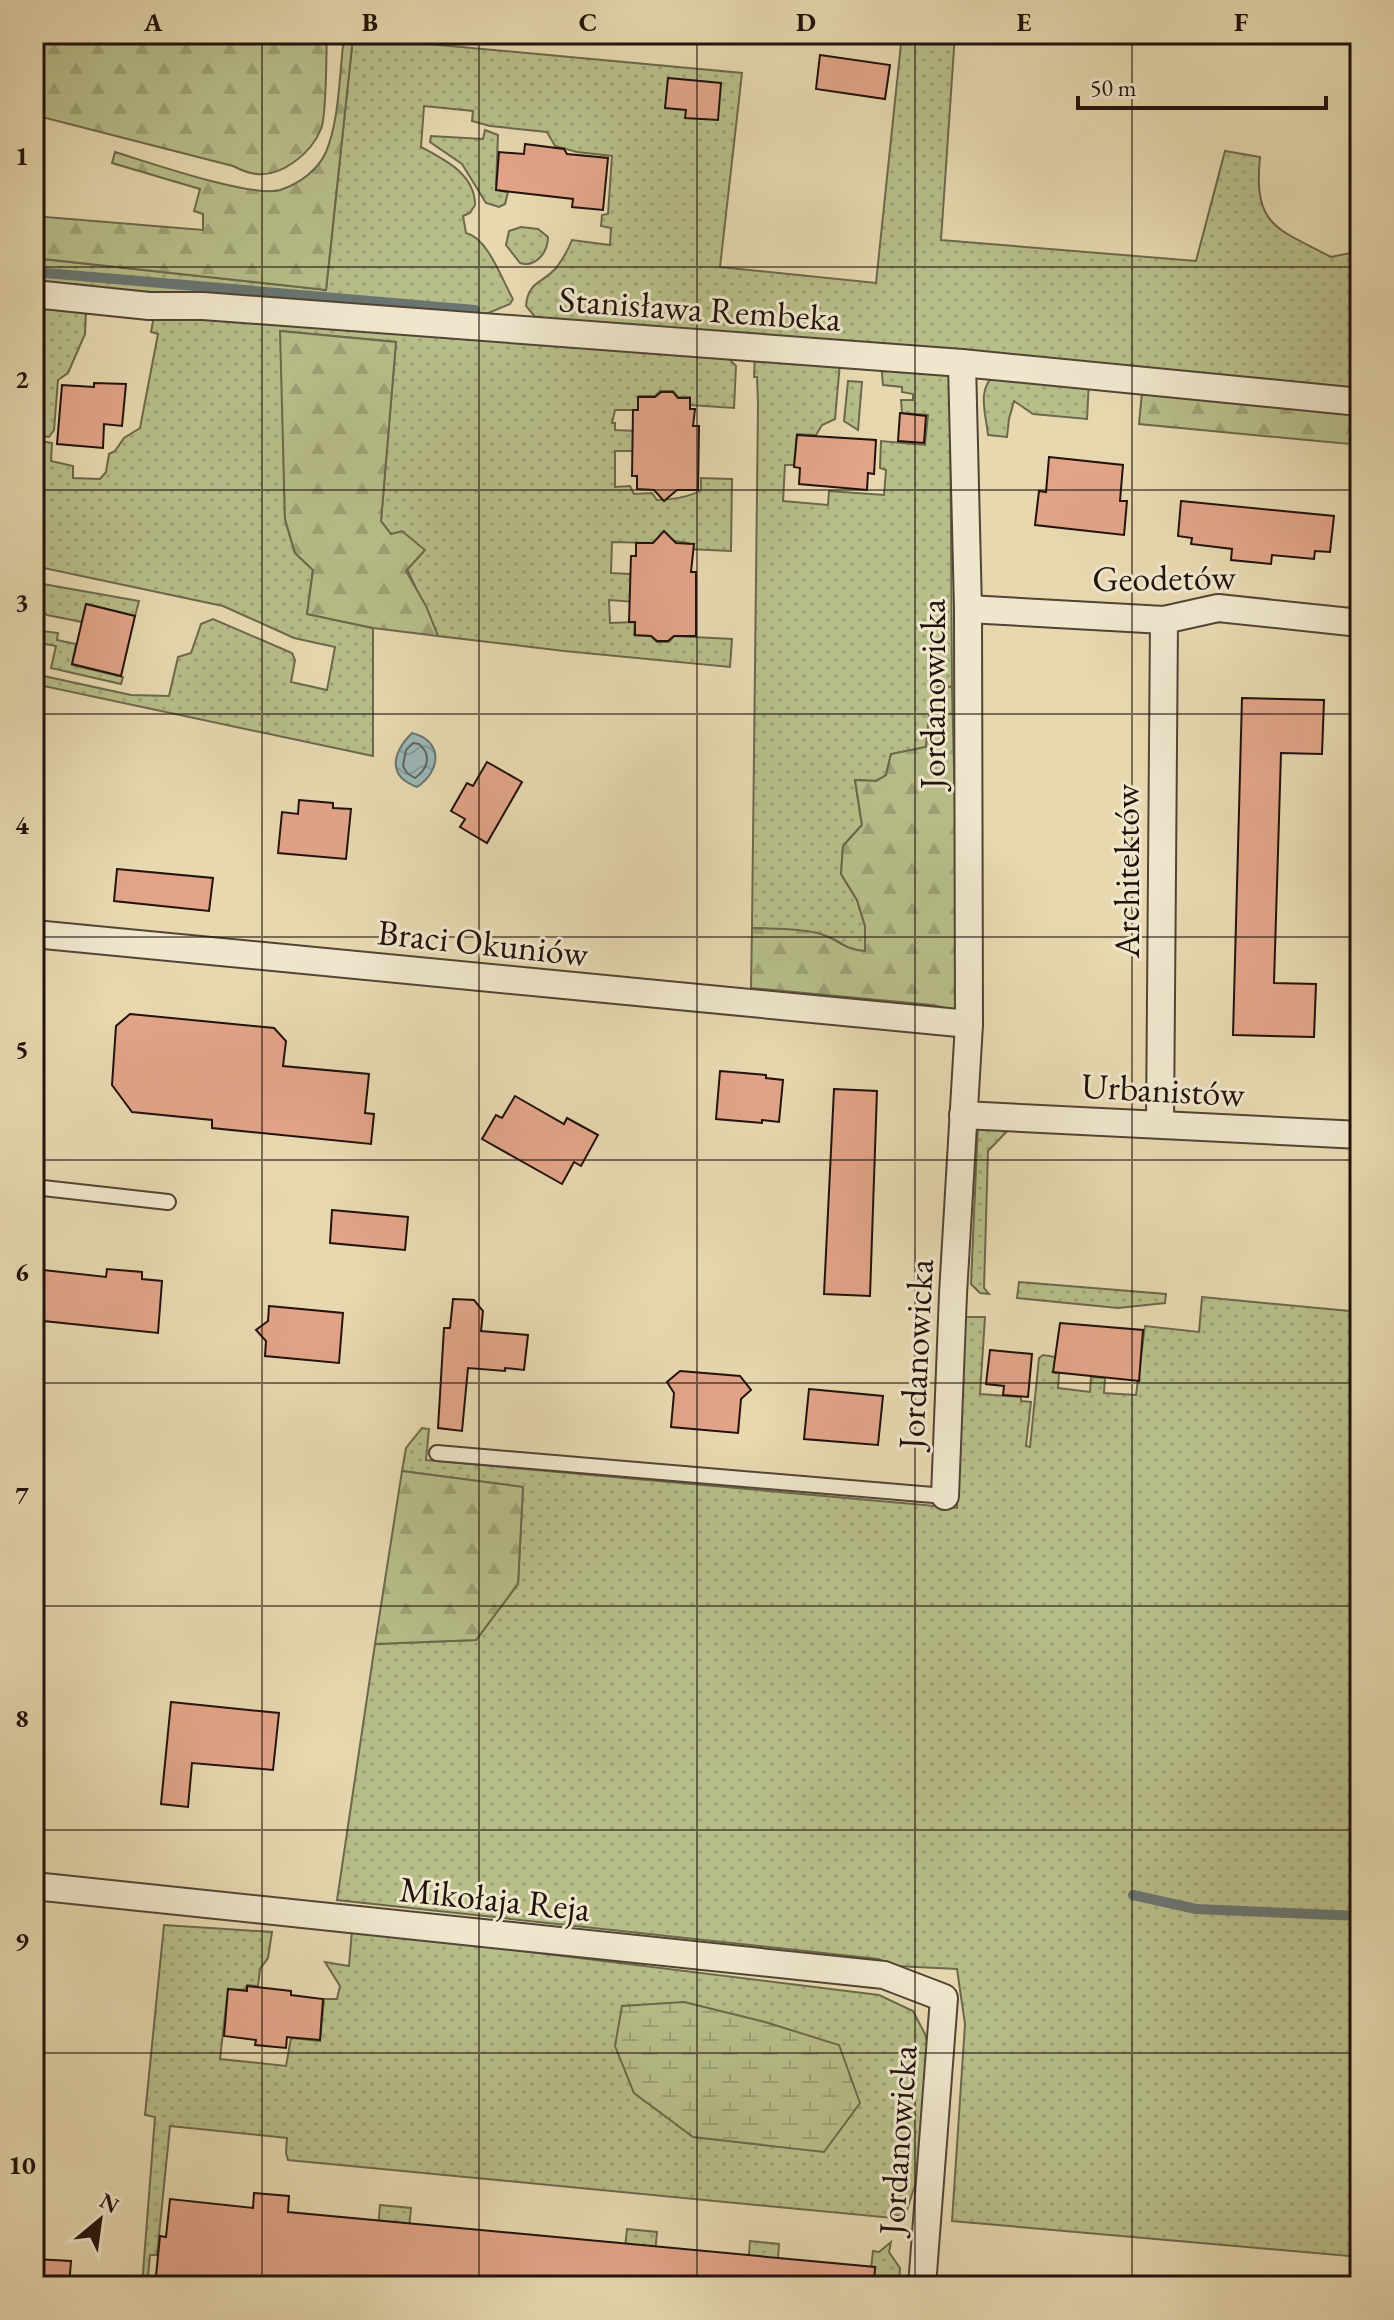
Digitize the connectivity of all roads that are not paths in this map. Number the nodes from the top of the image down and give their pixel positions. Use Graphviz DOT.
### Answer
graph roads {
  1 [pos="34,294"];
  2 [pos="962,363"];
  3 [pos="1360,402"];
  4 [pos="968,609"];
  5 [pos="1164,620"];
  6 [pos="1360,623"];
  7 [pos="34,934"];
  8 [pos="969,1024"];
  9 [pos="963,1115"];
  10 [pos="1160,1124"];
  11 [pos="1360,1135"];
  12 [pos="34,1187"];
  13 [pos="168,1202"];
  14 [pos="437,1453"];
  15 [pos="945,1496"];
  16 [pos="34,1886"];
  17 [pos="944,1998"];
  18 [pos="922,2286"];
  1 -- 2 [label="street, Stanisława Rembeka"];
  2 -- 3 [label="street, Stanisława Rembeka"];
  2 -- 4 [label="street, Jordanowicka"];
  4 -- 5 [label="street, Geodetów"];
  4 -- 8 [label="street, Jordanowicka"];
  5 -- 6 [label="street, Geodetów"];
  5 -- 10 [label="street, Architektów"];
  7 -- 8 [label="street, Braci Okuniów"];
  8 -- 9 [label="street, Jordanowicka"];
  9 -- 10 [label="street, Urbanistów"];
  9 -- 15 [label="street, Jordanowicka"];
  10 -- 11 [label="street, Urbanistów"];
  12 -- 13 [label="lane"];
  14 -- 15 [label="lane"];
  16 -- 17 [label="street, Mikołaja Reja"];
  17 -- 18 [label="street, Jordanowicka"];
}
